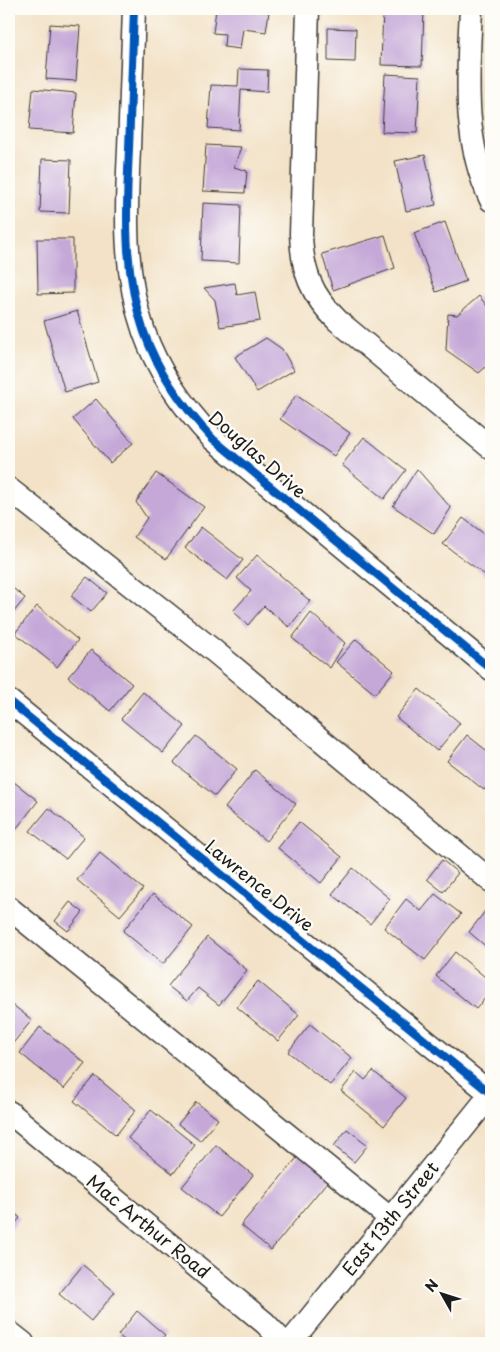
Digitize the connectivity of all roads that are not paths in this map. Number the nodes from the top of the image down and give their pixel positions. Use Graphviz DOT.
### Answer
graph roads {
  1 [pos="134,9"];
  2 [pos="308,9"];
  3 [pos="471,9"];
  4 [pos="491,200"];
  5 [pos="491,448"];
  6 [pos="9,490"];
  7 [pos="491,669"];
  8 [pos="9,701"];
  9 [pos="491,881"];
  10 [pos="9,908"];
  11 [pos="491,1094"];
  12 [pos="9,1112"];
  13 [pos="391,1219"];
  14 [pos="9,1332"];
  15 [pos="23,1343"];
  16 [pos="284,1343"];
  17 [pos="290,1343"];
  1 -- 7 [label="street, Douglas Drive"];
  2 -- 5 [label="street"];
  3 -- 4 [label="street"];
  6 -- 9 [label="street"];
  8 -- 11 [label="street, Lawrence Drive"];
  10 -- 13 [label="street"];
  11 -- 13 [label="street, East 13th Street"];
  12 -- 16 [label="street, Mac Arthur Road"];
  13 -- 17 [label="street, East 13th Street"];
  14 -- 15 [label="street"];
}
